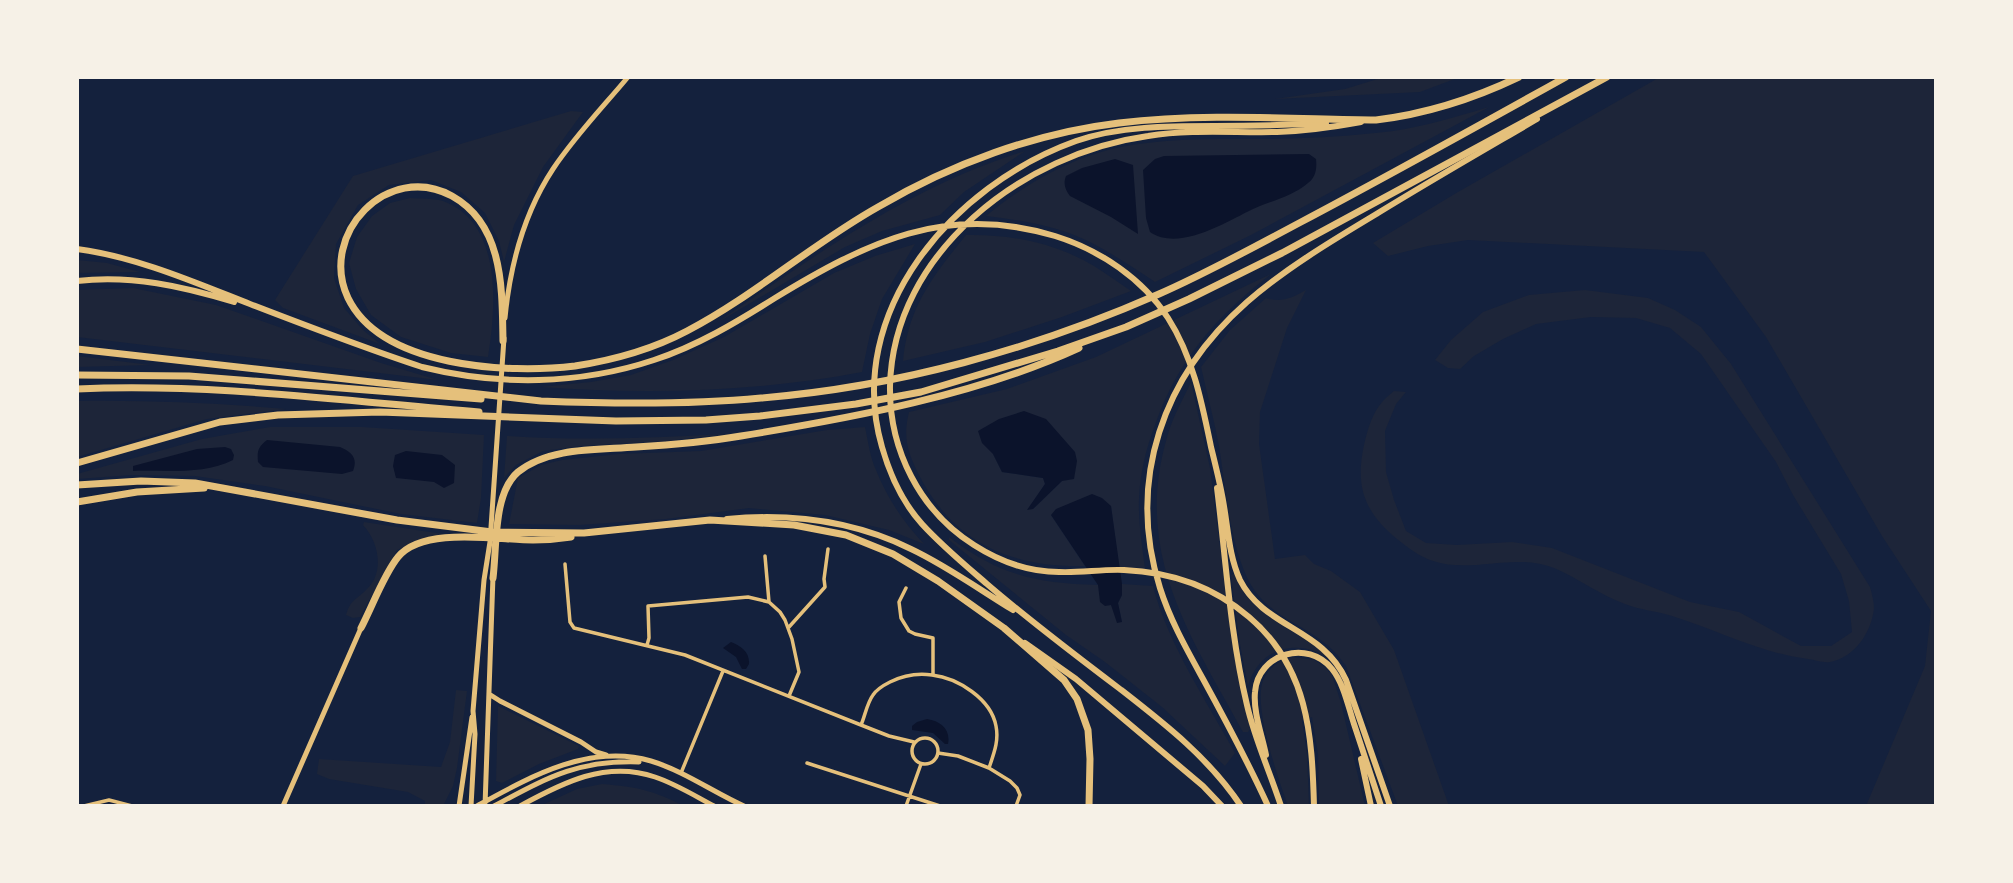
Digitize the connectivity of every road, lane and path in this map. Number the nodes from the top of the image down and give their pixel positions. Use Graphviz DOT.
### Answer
graph roads {
  1 [pos="628,77"];
  2 [pos="1519,77"];
  3 [pos="1566,77"];
  4 [pos="1608,77"];
  5 [pos="1376,120"];
  6 [pos="77,249"];
  7 [pos="77,281"];
  8 [pos="279,316"];
  9 [pos="1097,337"];
  10 [pos="503,341"];
  11 [pos="77,349"];
  12 [pos="77,375"];
  13 [pos="77,389"];
  14 [pos="541,401"];
  15 [pos="574,420"];
  16 [pos="1214,458"];
  17 [pos="77,463"];
  18 [pos="77,485"];
  19 [pos="236,490"];
  20 [pos="77,502"];
  21 [pos="710,520"];
  22 [pos="607,531"];
  23 [pos="828,549"];
  24 [pos="765,556"];
  25 [pos="492,562"];
  26 [pos="565,564"];
  27 [pos="493,578"];
  28 [pos="906,588"];
  29 [pos="769,602"];
  30 [pos="1030,620"];
  31 [pos="789,627"];
  32 [pos="362,628"];
  33 [pos="1003,628"];
  34 [pos="647,645"];
  35 [pos="723,671"];
  36 [pos="933,675"];
  37 [pos="489,694"];
  38 [pos="789,696"];
  39 [pos="473,711"];
  40 [pos="861,725"];
  41 [pos="1355,729"];
  42 [pos="914,742"];
  43 [pos="938,753"];
  44 [pos="613,756"];
  45 [pos="807,763"];
  46 [pos="921,764"];
  47 [pos="663,766"];
  48 [pos="989,768"];
  49 [pos="1269,771"];
  50 [pos="681,774"];
  51 [pos="910,796"];
  52 [pos="480,805"];
  53 [pos="84,806"];
  54 [pos="132,806"];
  55 [pos="283,806"];
  56 [pos="459,806"];
  57 [pos="494,806"];
  58 [pos="520,806"];
  59 [pos="714,806"];
  60 [pos="744,806"];
  61 [pos="906,806"];
  62 [pos="940,806"];
  63 [pos="1016,806"];
  64 [pos="1089,806"];
  65 [pos="1222,806"];
  66 [pos="1241,806"];
  67 [pos="1268,806"];
  68 [pos="1281,806"];
  69 [pos="1314,806"];
  70 [pos="1371,806"];
  71 [pos="1381,806"];
  72 [pos="1390,806"];
  1 -- 10 [label="main road"];
  2 -- 5 [label="highway"];
  3 -- 14 [label="highway"];
  4 -- 9 [label="highway"];
  4 -- 67 [label="highway"];
  5 -- 10 [label="highway"];
  5 -- 30 [label="highway"];
  5 -- 69 [label="highway"];
  6 -- 8 [label="highway"];
  7 -- 8 [label="highway"];
  8 -- 16 [label="highway"];
  9 -- 15 [label="highway"];
  9 -- 25 [label="highway"];
  10 -- 25 [label="main road"];
  11 -- 14 [label="highway"];
  12 -- 14 [label="highway"];
  13 -- 15 [label="highway"];
  15 -- 17 [label="highway"];
  16 -- 49 [label="highway"];
  16 -- 72 [label="highway"];
  18 -- 19 [label="highway"];
  19 -- 20 [label="highway"];
  19 -- 22 [label="highway"];
  21 -- 22 [label="highway"];
  21 -- 30 [label="highway"];
  21 -- 33 [label="highway"];
  22 -- 32 [label="highway"];
  23 -- 31 [label="street"];
  24 -- 29 [label="street"];
  25 -- 27 [label="highway"];
  25 -- 39 [label="main road"];
  26 -- 34 [label="street"];
  27 -- 37 [label="main road"];
  28 -- 36 [label="street"];
  29 -- 31 [label="street"];
  29 -- 34 [label="street"];
  30 -- 66 [label="highway"];
  31 -- 38 [label="street"];
  32 -- 55 [label="main road"];
  33 -- 64 [label="highway"];
  33 -- 65 [label="highway"];
  34 -- 35 [label="street"];
  35 -- 38 [label="street"];
  35 -- 50 [label="street"];
  36 -- 40 [label="street"];
  36 -- 48 [label="street"];
  37 -- 44 [label="main road"];
  37 -- 52 [label="main road"];
  38 -- 40 [label="street"];
  39 -- 52 [label="main road"];
  39 -- 56 [label="main road"];
  40 -- 42 [label="street"];
  41 -- 49 [label="highway"];
  41 -- 70 [label="highway"];
  41 -- 71 [label="highway"];
  42 -- 43 [label="street"];
  42 -- 46 [label="street"];
  43 -- 46 [label="street"];
  43 -- 48 [label="street"];
  44 -- 47 [label="main road"];
  44 -- 52 [label="main road"];
  45 -- 51 [label="street"];
  46 -- 51 [label="street"];
  47 -- 50 [label="main road"];
  47 -- 57 [label="main road"];
  48 -- 63 [label="street"];
  49 -- 68 [label="highway"];
  50 -- 60 [label="main road"];
  51 -- 61 [label="street"];
  51 -- 62 [label="street"];
  53 -- 54 [label="street"];
  58 -- 59 [label="main road"];
}
